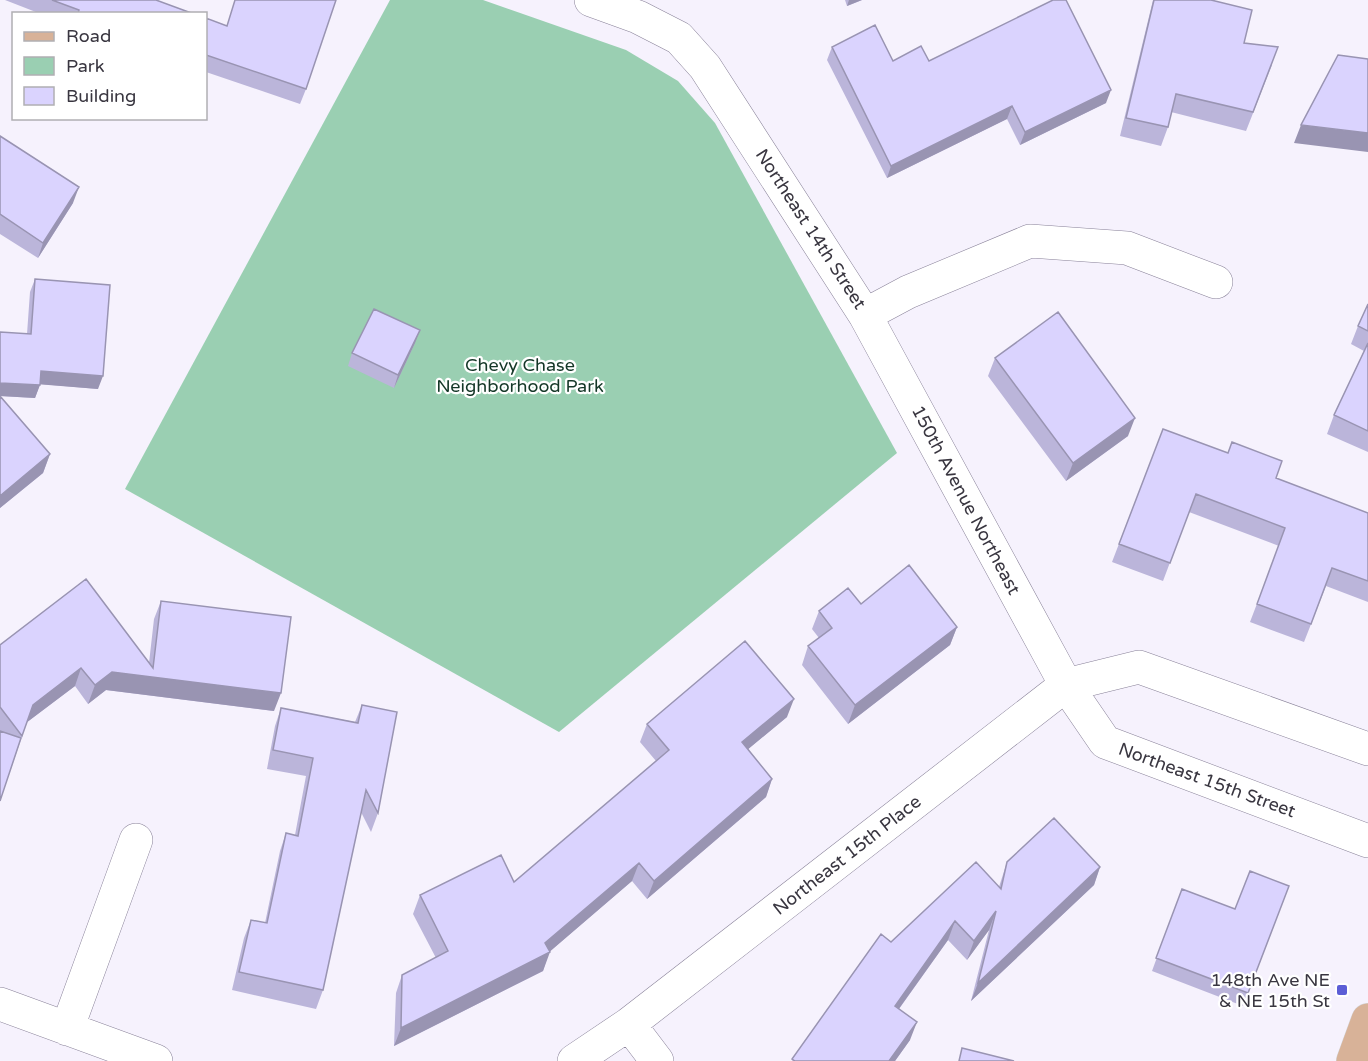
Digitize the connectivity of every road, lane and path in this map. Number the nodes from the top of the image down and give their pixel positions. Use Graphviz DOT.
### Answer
graph roads {
  1 [pos="591,0"];
  2 [pos="1216,282"];
  3 [pos="866,315"];
  4 [pos="1066,685"];
  5 [pos="1368,749"];
  6 [pos="136,840"];
  7 [pos="1368,841"];
  8 [pos="0,1004"];
  9 [pos="1368,1020"];
  10 [pos="629,1024"];
  11 [pos="67,1029"];
  12 [pos="156,1061"];
  13 [pos="574,1061"];
  14 [pos="657,1061"];
  15 [pos="1353,1061"];
  1 -- 3 [label="street, Northeast 14th Street"];
  2 -- 3 [label="street, Northeast 14th Street"];
  3 -- 4 [label="street, 150th Avenue Northeast"];
  4 -- 5 [label="street"];
  4 -- 7 [label="street, Northeast 15th Street"];
  4 -- 10 [label="street, Northeast 15th Place"];
  6 -- 11 [label="street"];
  8 -- 11 [label="street"];
  9 -- 15 [label="main road"];
  10 -- 13 [label="street, Northeast 15th Place"];
  10 -- 14 [label="street"];
  11 -- 12 [label="street"];
}
